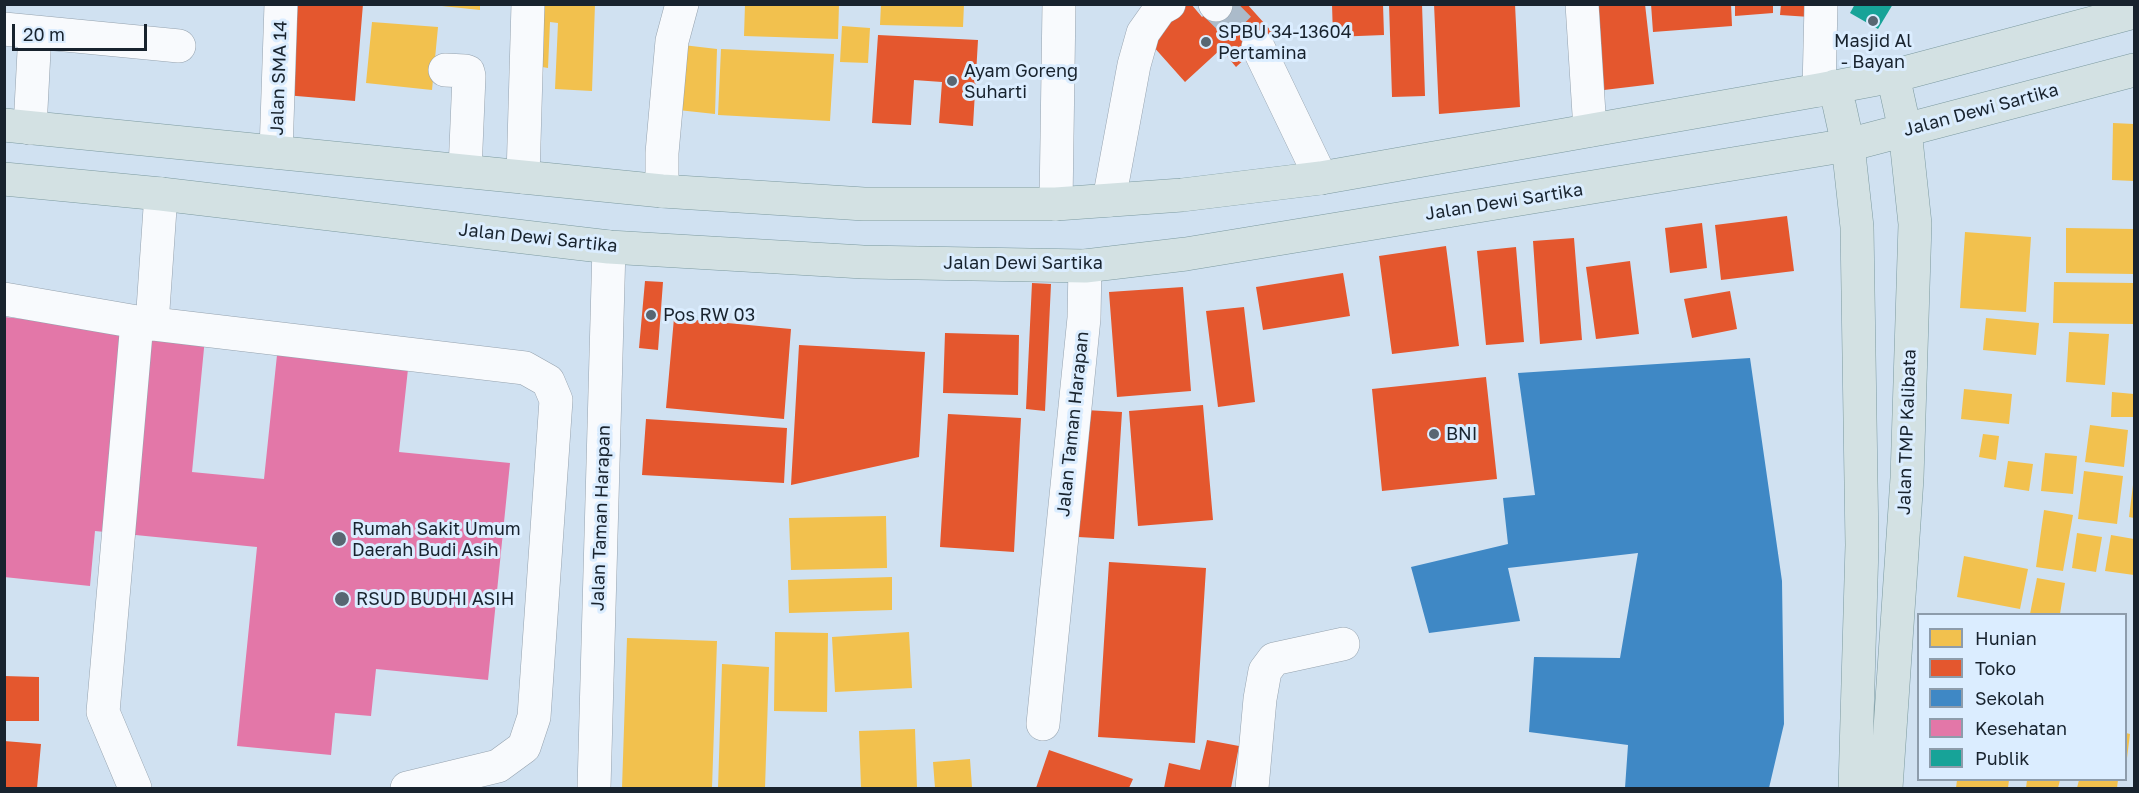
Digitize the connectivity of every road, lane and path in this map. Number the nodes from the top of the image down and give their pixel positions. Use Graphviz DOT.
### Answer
graph roads {
  1 [pos="281,4"];
  2 [pos="528,4"];
  3 [pos="682,4"];
  4 [pos="1059,4"];
  5 [pos="1169,4"];
  6 [pos="1582,4"];
  7 [pos="1821,4"];
  8 [pos="2134,12"];
  9 [pos="20,31"];
  10 [pos="179,46"];
  11 [pos="1258,47"];
  12 [pos="445,70"];
  13 [pos="2134,70"];
  14 [pos="1893,76"];
  15 [pos="1827,88"];
  16 [pos="17,127"];
  17 [pos="1590,130"];
  18 [pos="1905,130"];
  19 [pos="1848,144"];
  20 [pos="276,152"];
  21 [pos="465,171"];
  22 [pos="523,177"];
  23 [pos="1321,178"];
  24 [pos="4,179"];
  25 [pos="662,191"];
  26 [pos="161,194"];
  27 [pos="1109,200"];
  28 [pos="1056,204"];
  29 [pos="609,247"];
  30 [pos="1085,266"];
  31 [pos="4,299"];
  32 [pos="144,323"];
  33 [pos="1343,644"];
  34 [pos="1042,724"];
  35 [pos="135,789"];
  36 [pos="407,789"];
  37 [pos="594,789"];
  38 [pos="1252,789"];
  39 [pos="1855,789"];
  40 [pos="1886,789"];
  1 -- 20 [label="street, Jalan SMA 14"];
  2 -- 22 [label="street"];
  3 -- 25 [label="street"];
  4 -- 28 [label="street"];
  5 -- 27 [label="street"];
  6 -- 17 [label="street"];
  7 -- 15 [label="street"];
  8 -- 14 [label="main road"];
  9 -- 10 [label="street"];
  9 -- 16 [label="street"];
  11 -- 23 [label="street"];
  12 -- 21 [label="street"];
  13 -- 18 [label="main road, Jalan Dewi Sartika"];
  14 -- 15 [label="main road"];
  14 -- 18 [label="main road, Jalan TMP Kalibata"];
  15 -- 17 [label="main road"];
  15 -- 19 [label="main road"];
  16 -- 20 [label="main road"];
  17 -- 23 [label="main road"];
  18 -- 19 [label="main road, Jalan Dewi Sartika"];
  18 -- 40 [label="main road, Jalan TMP Kalibata"];
  19 -- 30 [label="main road, Jalan Dewi Sartika"];
  19 -- 39 [label="main road"];
  20 -- 21 [label="main road"];
  21 -- 22 [label="main road"];
  22 -- 25 [label="main road"];
  23 -- 27 [label="main road"];
  24 -- 26 [label="main road, Jalan Dewi Sartika"];
  25 -- 28 [label="main road"];
  26 -- 29 [label="main road, Jalan Dewi Sartika"];
  26 -- 32 [label="street"];
  27 -- 28 [label="main road"];
  29 -- 30 [label="main road, Jalan Dewi Sartika"];
  29 -- 37 [label="street, Jalan Taman Harapan"];
  30 -- 34 [label="street, Jalan Taman Harapan"];
  31 -- 32 [label="street"];
  32 -- 35 [label="street"];
  32 -- 36 [label="street"];
  33 -- 38 [label="street"];
}
